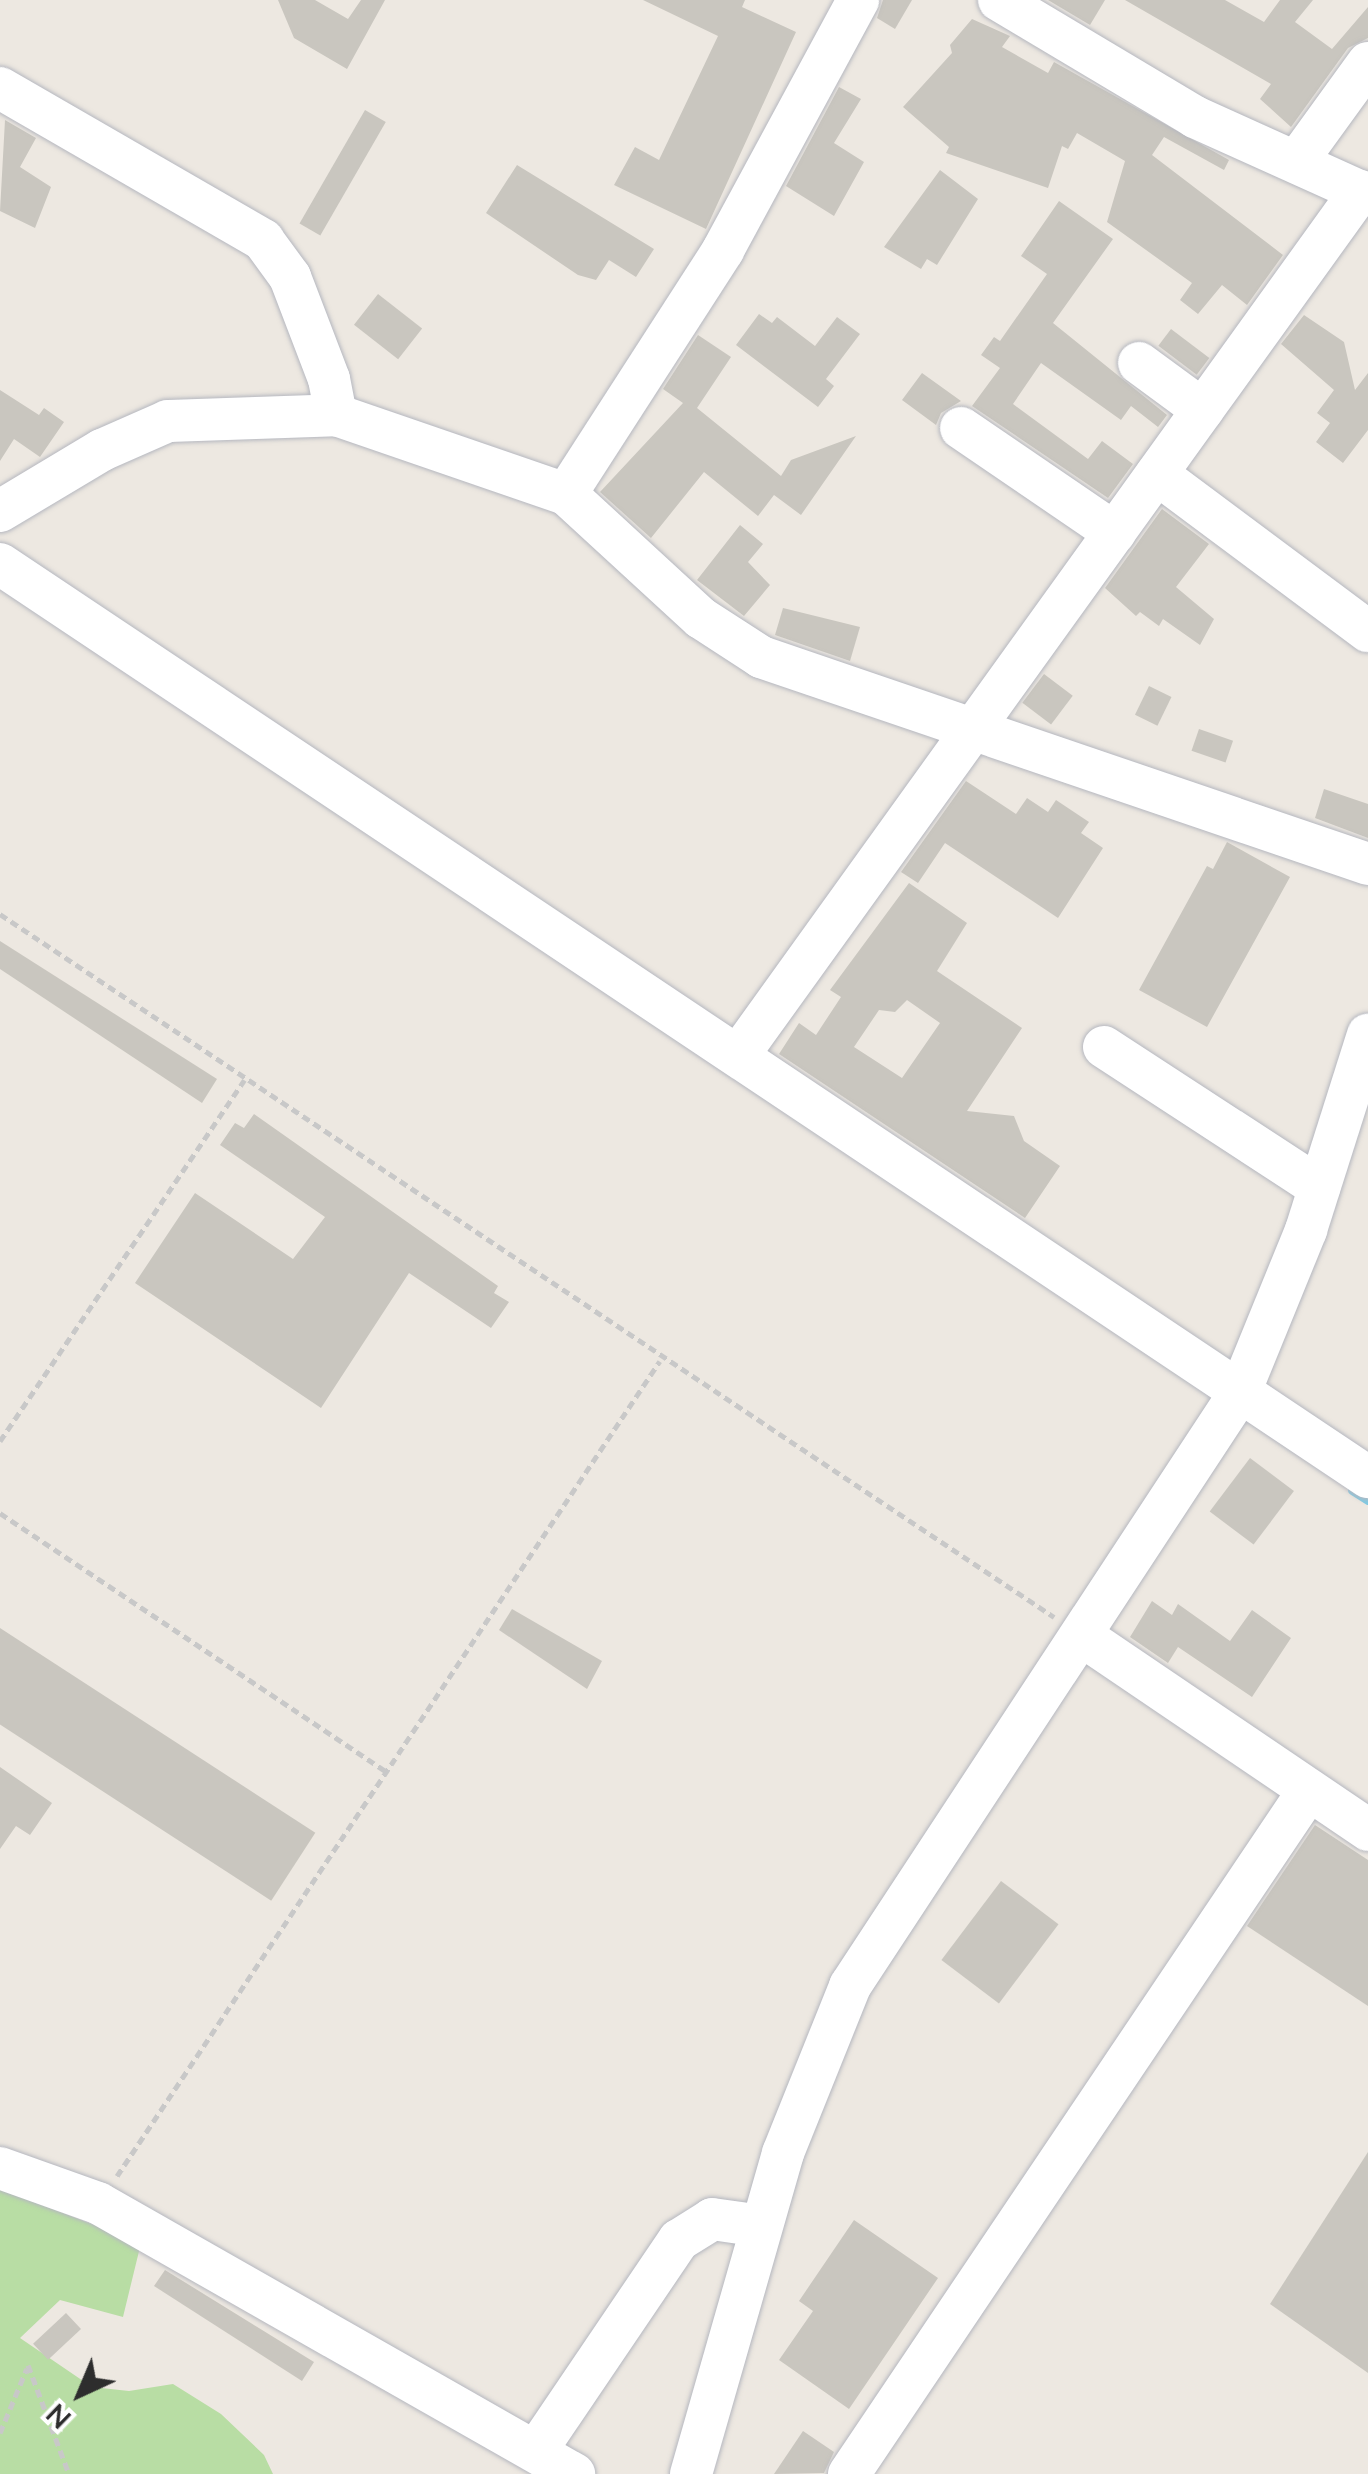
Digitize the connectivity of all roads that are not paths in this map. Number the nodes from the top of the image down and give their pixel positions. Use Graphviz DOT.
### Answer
graph roads {
  1 [pos="858,0"];
  2 [pos="999,0"];
  3 [pos="1368,63"];
  4 [pos="0,88"];
  5 [pos="1296,161"];
  6 [pos="1364,193"];
  7 [pos="1139,363"];
  8 [pos="1203,410"];
  9 [pos="336,415"];
  10 [pos="961,428"];
  11 [pos="1157,474"];
  12 [pos="566,494"];
  13 [pos="0,511"];
  14 [pos="1115,533"];
  15 [pos="0,564"];
  16 [pos="1368,631"];
  17 [pos="973,733"];
  18 [pos="1368,864"];
  19 [pos="1368,1035"];
  20 [pos="1104,1047"];
  21 [pos="740,1052"];
  22 [pos="1319,1187"];
  23 [pos="1232,1405"];
  24 [pos="1368,1478"];
  25 [pos="1082,1636"];
  26 [pos="1309,1790"];
  27 [pos="1368,1830"];
  28 [pos="0,2168"];
  29 [pos="760,2226"];
  30 [pos="536,2451"];
  31 [pos="574,2474"];
  32 [pos="691,2474"];
  33 [pos="848,2474"];
  1 -- 12 [label="street"];
  2 -- 5 [label="street"];
  3 -- 5 [label="street"];
  4 -- 9 [label="street"];
  5 -- 6 [label="street"];
  6 -- 8 [label="street"];
  7 -- 8 [label="street"];
  8 -- 11 [label="street"];
  9 -- 12 [label="street"];
  9 -- 13 [label="street"];
  10 -- 14 [label="street"];
  11 -- 14 [label="street"];
  11 -- 16 [label="street"];
  12 -- 17 [label="street"];
  14 -- 17 [label="street"];
  15 -- 21 [label="street"];
  17 -- 18 [label="street"];
  17 -- 21 [label="street"];
  19 -- 22 [label="street"];
  20 -- 22 [label="street"];
  21 -- 23 [label="street"];
  22 -- 23 [label="street"];
  23 -- 24 [label="street"];
  23 -- 25 [label="street"];
  25 -- 26 [label="street"];
  25 -- 29 [label="street"];
  26 -- 27 [label="street"];
  26 -- 33 [label="street"];
  28 -- 30 [label="street"];
  29 -- 30 [label="street"];
  29 -- 32 [label="street"];
  30 -- 31 [label="street"];
}
